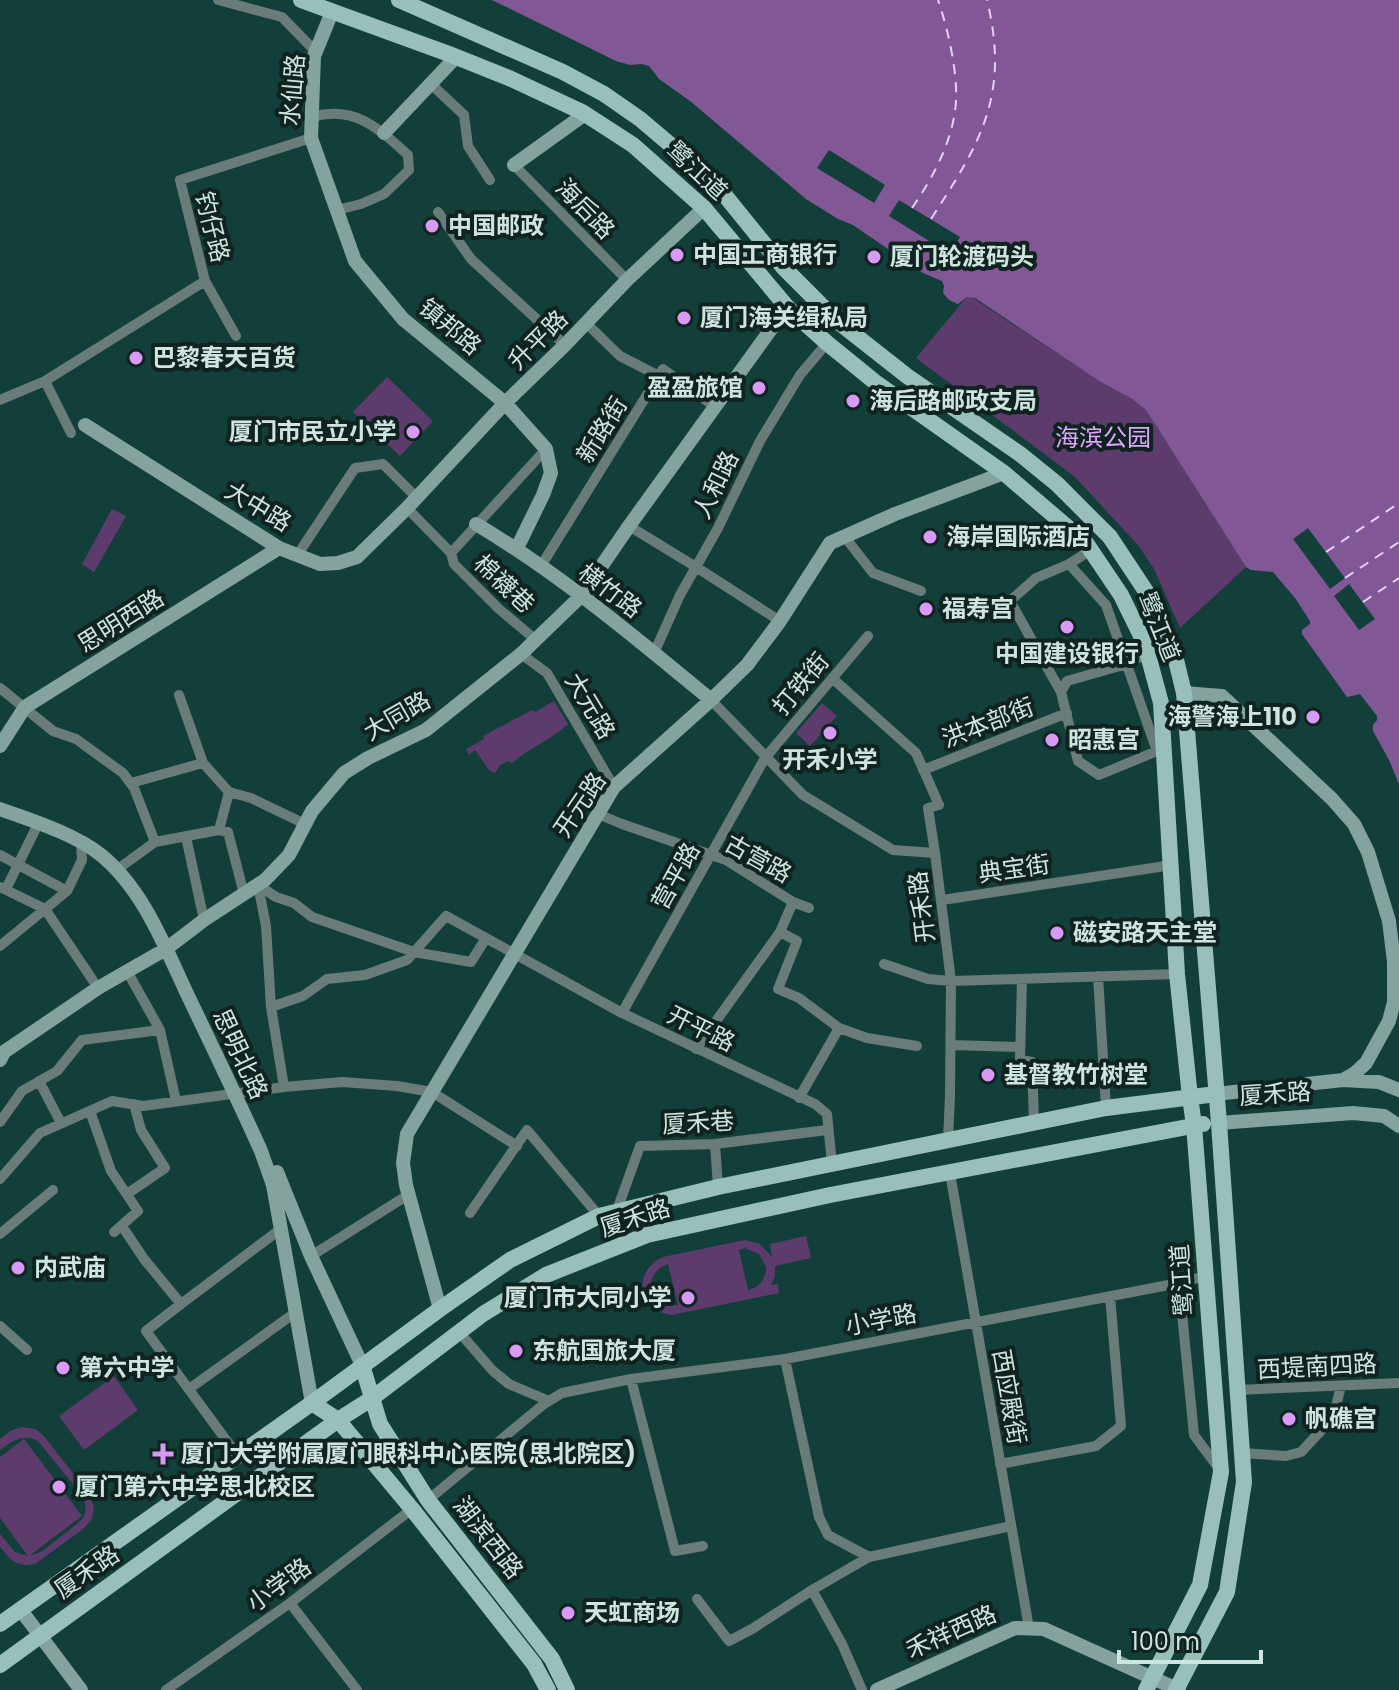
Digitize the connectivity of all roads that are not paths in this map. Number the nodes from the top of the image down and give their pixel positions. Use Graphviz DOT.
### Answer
graph roads {
  1 [pos="218,0"];
  2 [pos="301,0"];
  3 [pos="399,0"];
  4 [pos="332,12"];
  5 [pos="316,52"];
  6 [pos="456,57"];
  7 [pos="431,84"];
  8 [pos="585,114"];
  9 [pos="312,117"];
  10 [pos="384,133"];
  11 [pos="311,138"];
  12 [pos="514,165"];
  13 [pos="490,180"];
  14 [pos="704,208"];
  15 [pos="337,210"];
  16 [pos="438,212"];
  17 [pos="355,261"];
  18 [pos="627,280"];
  19 [pos="205,281"];
  20 [pos="787,307"];
  21 [pos="586,323"];
  22 [pos="236,336"];
  23 [pos="827,343"];
  24 [pos="565,345"];
  25 [pos="659,376"];
  26 [pos="45,381"];
  27 [pos="0,400"];
  28 [pos="505,403"];
  29 [pos="715,407"];
  30 [pos="85,425"];
  31 [pos="71,433"];
  32 [pos="546,449"];
  33 [pos="1004,473"];
  34 [pos="412,503"];
  35 [pos="476,524"];
  36 [pos="629,526"];
  37 [pos="844,536"];
  38 [pos="279,548"];
  39 [pos="517,548"];
  40 [pos="1091,550"];
  41 [pos="451,553"];
  42 [pos="298,554"];
  43 [pos="1069,564"];
  44 [pos="541,566"];
  45 [pos="696,567"];
  46 [pos="921,591"];
  47 [pos="581,596"];
  48 [pos="780,621"];
  49 [pos="868,636"];
  50 [pos="536,640"];
  51 [pos="654,653"];
  52 [pos="1147,653"];
  53 [pos="521,654"];
  54 [pos="1127,664"];
  55 [pos="832,678"];
  56 [pos="0,688"];
  57 [pos="1061,692"];
  58 [pos="1184,693"];
  59 [pos="179,695"];
  60 [pos="711,700"];
  61 [pos="25,707"];
  62 [pos="1067,713"];
  63 [pos="0,746"];
  64 [pos="1161,749"];
  65 [pos="765,758"];
  66 [pos="203,763"];
  67 [pos="923,770"];
  68 [pos="131,783"];
  69 [pos="614,787"];
  70 [pos="229,792"];
  71 [pos="0,801"];
  72 [pos="0,809"];
  73 [pos="598,814"];
  74 [pos="39,822"];
  75 [pos="305,824"];
  76 [pos="219,830"];
  77 [pos="186,837"];
  78 [pos="81,842"];
  79 [pos="155,842"];
  80 [pos="935,853"];
  81 [pos="0,855"];
  82 [pos="711,855"];
  83 [pos="18,865"];
  84 [pos="1172,865"];
  85 [pos="122,866"];
  86 [pos="258,885"];
  87 [pos="3,888"];
  88 [pos="67,891"];
  89 [pos="244,894"];
  90 [pos="942,900"];
  91 [pos="793,902"];
  92 [pos="809,908"];
  93 [pos="45,909"];
  94 [pos="204,920"];
  95 [pos="780,932"];
  96 [pos="486,938"];
  97 [pos="0,946"];
  98 [pos="169,946"];
  99 [pos="414,952"];
  100 [pos="513,954"];
  101 [pos="884,964"];
  102 [pos="127,971"];
  103 [pos="1177,974"];
  104 [pos="1098,976"];
  105 [pos="1022,979"];
  106 [pos="951,981"];
  107 [pos="98,988"];
  108 [pos="271,1007"];
  109 [pos="622,1013"];
  110 [pos="839,1028"];
  111 [pos="160,1030"];
  112 [pos="951,1045"];
  113 [pos="917,1046"];
  114 [pos="1020,1047"];
  115 [pos="696,1049"];
  116 [pos="1,1053"];
  117 [pos="1343,1080"];
  118 [pos="39,1081"];
  119 [pos="284,1087"];
  120 [pos="1399,1090"];
  121 [pos="432,1092"];
  122 [pos="239,1093"];
  123 [pos="1216,1094"];
  124 [pos="1190,1097"];
  125 [pos="799,1098"];
  126 [pos="176,1101"];
  127 [pos="134,1104"];
  128 [pos="1106,1108"];
  129 [pos="90,1111"];
  130 [pos="0,1122"];
  131 [pos="61,1123"];
  132 [pos="1034,1123"];
  133 [pos="1219,1123"];
  134 [pos="1194,1125"];
  135 [pos="1399,1126"];
  136 [pos="827,1130"];
  137 [pos="948,1140"];
  138 [pos="715,1144"];
  139 [pos="517,1146"];
  140 [pos="832,1164"];
  141 [pos="950,1173"];
  142 [pos="0,1179"];
  143 [pos="718,1187"];
  144 [pos="53,1190"];
  145 [pos="127,1194"];
  146 [pos="408,1195"];
  147 [pos="617,1210"];
  148 [pos="470,1213"];
  149 [pos="599,1216"];
  150 [pos="282,1228"];
  151 [pos="0,1234"];
  152 [pos="311,1256"];
  153 [pos="1206,1276"];
  154 [pos="322,1279"];
  155 [pos="291,1280"];
  156 [pos="1179,1283"];
  157 [pos="1110,1296"];
  158 [pos="181,1304"];
  159 [pos="440,1309"];
  160 [pos="296,1312"];
  161 [pos="976,1322"];
  162 [pos="0,1326"];
  163 [pos="459,1332"];
  164 [pos="27,1350"];
  165 [pos="785,1359"];
  166 [pos="362,1365"];
  167 [pos="631,1379"];
  168 [pos="1399,1383"];
  169 [pos="1341,1386"];
  170 [pos="189,1389"];
  171 [pos="1237,1390"];
  172 [pos="371,1399"];
  173 [pos="549,1401"];
  174 [pos="312,1403"];
  175 [pos="338,1420"];
  176 [pos="1242,1453"];
  177 [pos="237,1455"];
  178 [pos="1000,1464"];
  179 [pos="1221,1472"];
  180 [pos="428,1500"];
  181 [pos="412,1509"];
  182 [pos="1011,1526"];
  183 [pos="703,1546"];
  184 [pos="869,1557"];
  185 [pos="812,1590"];
  186 [pos="697,1599"];
  187 [pos="290,1603"];
  188 [pos="20,1609"];
  189 [pos="0,1624"];
  190 [pos="1029,1628"];
  191 [pos="41,1634"];
  192 [pos="0,1665"];
  193 [pos="1149,1684"];
  194 [pos="78,1689"];
  195 [pos="166,1690"];
  196 [pos="357,1690"];
  197 [pos="548,1690"];
  198 [pos="567,1690"];
  199 [pos="862,1690"];
  200 [pos="877,1690"];
  201 [pos="1177,1690"];
  1 -- 5 [label="street"];
  2 -- 4 [label="main road, 鹭江道"];
  3 -- 58 [label="main road, 鹭江道"];
  4 -- 5 [label="street, 水仙路"];
  4 -- 6 [label="main road, 鹭江道"];
  5 -- 9 [label="street, 水仙路"];
  6 -- 7 [label="street"];
  6 -- 8 [label="main road, 鹭江道"];
  7 -- 10 [label="street"];
  7 -- 13 [label="street"];
  8 -- 12 [label="street"];
  8 -- 14 [label="main road, 鹭江道"];
  9 -- 10 [label="street"];
  9 -- 11 [label="street, 水仙路"];
  10 -- 15 [label="street"];
  11 -- 15 [label="street, 水仙路"];
  11 -- 19 [label="street, 钓仔路"];
  12 -- 18 [label="street, 海后路"];
  14 -- 18 [label="street, 升平路"];
  14 -- 20 [label="main road, 鹭江道"];
  15 -- 17 [label="street, 水仙路"];
  16 -- 24 [label="street"];
  17 -- 28 [label="street, 镇邦路"];
  18 -- 21 [label="street, 升平路"];
  19 -- 22 [label="street"];
  19 -- 26 [label="street, 钓仔路"];
  20 -- 23 [label="main road, 鹭江道"];
  20 -- 29 [label="street, 大同路"];
  21 -- 24 [label="street, 升平路"];
  21 -- 25 [label="street"];
  23 -- 33 [label="main road, 鹭江道"];
  23 -- 45 [label="street, 人和路"];
  24 -- 28 [label="street, 升平路"];
  25 -- 29 [label="street"];
  25 -- 44 [label="street, 新路街"];
  26 -- 27 [label="street, 钓仔路"];
  26 -- 31 [label="street"];
  28 -- 32 [label="street, 镇邦路"];
  28 -- 34 [label="street, 升平路"];
  29 -- 36 [label="street, 大同路"];
  30 -- 38 [label="street, 大中路"];
  32 -- 35 [label="street"];
  32 -- 39 [label="street"];
  33 -- 37 [label="street, 开元路"];
  33 -- 40 [label="main road, 鹭江道"];
  34 -- 41 [label="street, 棉襪巷"];
  34 -- 42 [label="street, 大中路"];
  34 -- 42 [label="street, 棉襪巷"];
  35 -- 39 [label="street, 横竹路"];
  35 -- 41 [label="street"];
  36 -- 45 [label="street"];
  36 -- 47 [label="street, 大同路"];
  37 -- 46 [label="street"];
  37 -- 48 [label="street, 开元路"];
  38 -- 42 [label="street, 大中路"];
  38 -- 61 [label="street, 思明西路"];
  39 -- 44 [label="street, 横竹路"];
  40 -- 43 [label="street"];
  40 -- 52 [label="main road, 鹭江道"];
  41 -- 50 [label="street, 棉襪巷"];
  43 -- 54 [label="street"];
  43 -- 57 [label="street"];
  44 -- 47 [label="street, 横竹路"];
  45 -- 48 [label="street"];
  45 -- 51 [label="street, 人和路"];
  47 -- 50 [label="street, 大同路"];
  47 -- 51 [label="street, 横竹路"];
  48 -- 60 [label="street, 开元路"];
  49 -- 55 [label="street, 打铁街"];
  50 -- 53 [label="street, 大同路"];
  51 -- 60 [label="street, 横竹路"];
  52 -- 54 [label="street"];
  52 -- 64 [label="main road, 鹭江道"];
  53 -- 69 [label="street, 大元路"];
  53 -- 75 [label="street, 大同路"];
  54 -- 57 [label="street"];
  54 -- 64 [label="street"];
  55 -- 65 [label="street, 打铁街"];
  55 -- 67 [label="street"];
  56 -- 61 [label="street"];
  57 -- 62 [label="street"];
  58 -- 117 [label="street, 厦禾路"];
  58 -- 123 [label="main road, 鹭江道"];
  59 -- 66 [label="street"];
  60 -- 65 [label="street, 开禾路"];
  60 -- 69 [label="street, 开元路"];
  61 -- 63 [label="street, 思明西路"];
  61 -- 68 [label="street"];
  62 -- 64 [label="street"];
  62 -- 67 [label="street, 洪本部街"];
  64 -- 84 [label="main road, 鹭江道"];
  65 -- 80 [label="street, 开禾路"];
  65 -- 82 [label="street, 营平路"];
  66 -- 68 [label="street"];
  66 -- 70 [label="street"];
  67 -- 80 [label="street"];
  68 -- 79 [label="street"];
  69 -- 73 [label="street, 开元路"];
  70 -- 75 [label="street"];
  70 -- 76 [label="street"];
  71 -- 85 [label="street, 思明北路"];
  72 -- 74 [label="street, 思明北路"];
  73 -- 82 [label="street, 古营路"];
  73 -- 100 [label="street, 开元路"];
  74 -- 78 [label="street, 思明北路"];
  74 -- 83 [label="street"];
  75 -- 86 [label="street, 大同路"];
  76 -- 77 [label="street"];
  76 -- 89 [label="street"];
  77 -- 79 [label="street"];
  77 -- 94 [label="street"];
  78 -- 88 [label="street"];
  78 -- 98 [label="street, 思明北路"];
  79 -- 85 [label="street"];
  80 -- 90 [label="street, 开禾路"];
  81 -- 83 [label="street"];
  82 -- 91 [label="street, 古营路"];
  82 -- 109 [label="street, 营平路"];
  83 -- 87 [label="street"];
  83 -- 88 [label="street"];
  84 -- 90 [label="street, 典宝街"];
  84 -- 103 [label="main road, 鹭江道"];
  85 -- 98 [label="street, 思明北路"];
  86 -- 89 [label="street, 大同路"];
  86 -- 99 [label="street"];
  86 -- 108 [label="street"];
  87 -- 93 [label="street"];
  88 -- 93 [label="street"];
  89 -- 94 [label="street, 大同路"];
  90 -- 106 [label="street, 开禾路"];
  91 -- 92 [label="street, 古营路"];
  91 -- 95 [label="street"];
  93 -- 97 [label="street"];
  93 -- 107 [label="street"];
  94 -- 98 [label="street, 大同路"];
  95 -- 110 [label="street"];
  95 -- 115 [label="street"];
  96 -- 99 [label="street"];
  96 -- 99 [label="street, 开平路"];
  96 -- 100 [label="street, 开平路"];
  98 -- 102 [label="street, 大同路"];
  98 -- 122 [label="street, 思明北路"];
  99 -- 108 [label="street"];
  100 -- 109 [label="street, 开平路"];
  100 -- 121 [label="street, 开元路"];
  101 -- 106 [label="street"];
  102 -- 107 [label="street, 大同路"];
  102 -- 111 [label="street"];
  103 -- 104 [label="street"];
  103 -- 124 [label="main road, 鹭江道"];
  104 -- 105 [label="street"];
  104 -- 128 [label="street"];
  105 -- 106 [label="street"];
  105 -- 114 [label="street"];
  106 -- 112 [label="street, 开禾路"];
  107 -- 116 [label="street, 大同路"];
  108 -- 119 [label="street"];
  109 -- 115 [label="street, 开平路"];
  110 -- 113 [label="street"];
  110 -- 125 [label="street"];
  111 -- 118 [label="street"];
  111 -- 126 [label="street"];
  112 -- 114 [label="street"];
  112 -- 137 [label="street, 开禾路"];
  114 -- 132 [label="street"];
  115 -- 125 [label="street, 开平路"];
  117 -- 120 [label="street, 厦禾路"];
  117 -- 123 [label="street, 厦禾路"];
  118 -- 130 [label="street"];
  118 -- 131 [label="street"];
  119 -- 121 [label="street"];
  119 -- 122 [label="street"];
  121 -- 139 [label="street"];
  121 -- 146 [label="street, 开元路"];
  122 -- 126 [label="street"];
  122 -- 150 [label="street, 思明北路"];
  122 -- 152 [label="street, 思明北路"];
  123 -- 124 [label="main road, 厦禾路"];
  123 -- 133 [label="main road, 鹭江道"];
  124 -- 128 [label="main road, 厦禾路"];
  124 -- 134 [label="main road, 鹭江道"];
  125 -- 136 [label="street, 开平路"];
  126 -- 127 [label="street"];
  127 -- 129 [label="street"];
  127 -- 145 [label="street"];
  128 -- 132 [label="main road, 厦禾路"];
  129 -- 131 [label="street"];
  129 -- 145 [label="street"];
  131 -- 142 [label="street"];
  132 -- 137 [label="main road, 厦禾路"];
  133 -- 134 [label="main road, 厦禾路"];
  133 -- 135 [label="street, 厦禾路"];
  133 -- 171 [label="main road, 鹭江道"];
  134 -- 141 [label="main road, 厦禾路"];
  134 -- 153 [label="main road, 鹭江道"];
  136 -- 138 [label="street, 厦禾巷"];
  136 -- 140 [label="street, 开平路"];
  137 -- 140 [label="main road, 厦禾路"];
  138 -- 143 [label="street"];
  138 -- 147 [label="street, 厦禾巷"];
  139 -- 148 [label="street"];
  139 -- 149 [label="street"];
  140 -- 143 [label="main road, 厦禾路"];
  141 -- 161 [label="street, 西应殿街"];
  141 -- 163 [label="main road, 厦禾路"];
  143 -- 147 [label="main road, 厦禾路"];
  144 -- 151 [label="street"];
  145 -- 158 [label="street"];
  146 -- 152 [label="street"];
  146 -- 159 [label="street, 开元路"];
  147 -- 149 [label="main road, 厦禾路"];
  149 -- 159 [label="main road, 厦禾路"];
  150 -- 155 [label="street, 思明北路"];
  150 -- 158 [label="street"];
  152 -- 154 [label="street, 思明北路"];
  153 -- 156 [label="street, 小学路"];
  153 -- 179 [label="main road, 鹭江道"];
  154 -- 155 [label="street"];
  154 -- 166 [label="street, 思明北路"];
  155 -- 160 [label="street, 思明北路"];
  156 -- 157 [label="street, 小学路"];
  156 -- 179 [label="street"];
  157 -- 161 [label="street, 小学路"];
  157 -- 178 [label="street"];
  158 -- 170 [label="street"];
  159 -- 166 [label="main road, 厦禾路"];
  160 -- 170 [label="street"];
  160 -- 174 [label="street, 思明北路"];
  161 -- 165 [label="street, 小学路"];
  161 -- 178 [label="street, 西应殿街"];
  162 -- 164 [label="street"];
  163 -- 172 [label="main road, 厦禾路"];
  163 -- 173 [label="street"];
  165 -- 167 [label="street, 小学路"];
  165 -- 184 [label="street"];
  166 -- 172 [label="main road, 湖滨西路"];
  166 -- 174 [label="main road, 厦禾路"];
  167 -- 173 [label="street, 小学路"];
  167 -- 183 [label="street"];
  168 -- 169 [label="street, 西堤南四路"];
  169 -- 171 [label="street, 西堤南四路"];
  169 -- 176 [label="street"];
  170 -- 177 [label="street"];
  171 -- 176 [label="main road, 鹭江道"];
  172 -- 175 [label="main road, 厦禾路"];
  172 -- 180 [label="main road, 湖滨西路"];
  173 -- 180 [label="street, 小学路"];
  174 -- 175 [label="main road, 湖滨西路"];
  174 -- 177 [label="main road, 厦禾路"];
  175 -- 181 [label="main road, 湖滨西路"];
  175 -- 191 [label="main road, 厦禾路"];
  176 -- 201 [label="main road, 鹭江道"];
  177 -- 188 [label="main road, 厦禾路"];
  178 -- 182 [label="street, 西应殿街"];
  179 -- 193 [label="main road, 鹭江道"];
  180 -- 198 [label="main road, 湖滨西路"];
  181 -- 187 [label="street, 小学路"];
  181 -- 197 [label="main road, 湖滨西路"];
  182 -- 184 [label="street"];
  182 -- 190 [label="street, 西应殿街"];
  184 -- 185 [label="street"];
  185 -- 186 [label="street"];
  185 -- 199 [label="street"];
  187 -- 195 [label="street, 小学路"];
  187 -- 196 [label="street"];
  188 -- 189 [label="main road, 厦禾路"];
  188 -- 191 [label="street"];
  190 -- 193 [label="street, 禾祥西路"];
  190 -- 200 [label="street, 禾祥西路"];
  191 -- 192 [label="main road, 厦禾路"];
  191 -- 194 [label="street"];
  193 -- 201 [label="street, 禾祥西路"];
}
